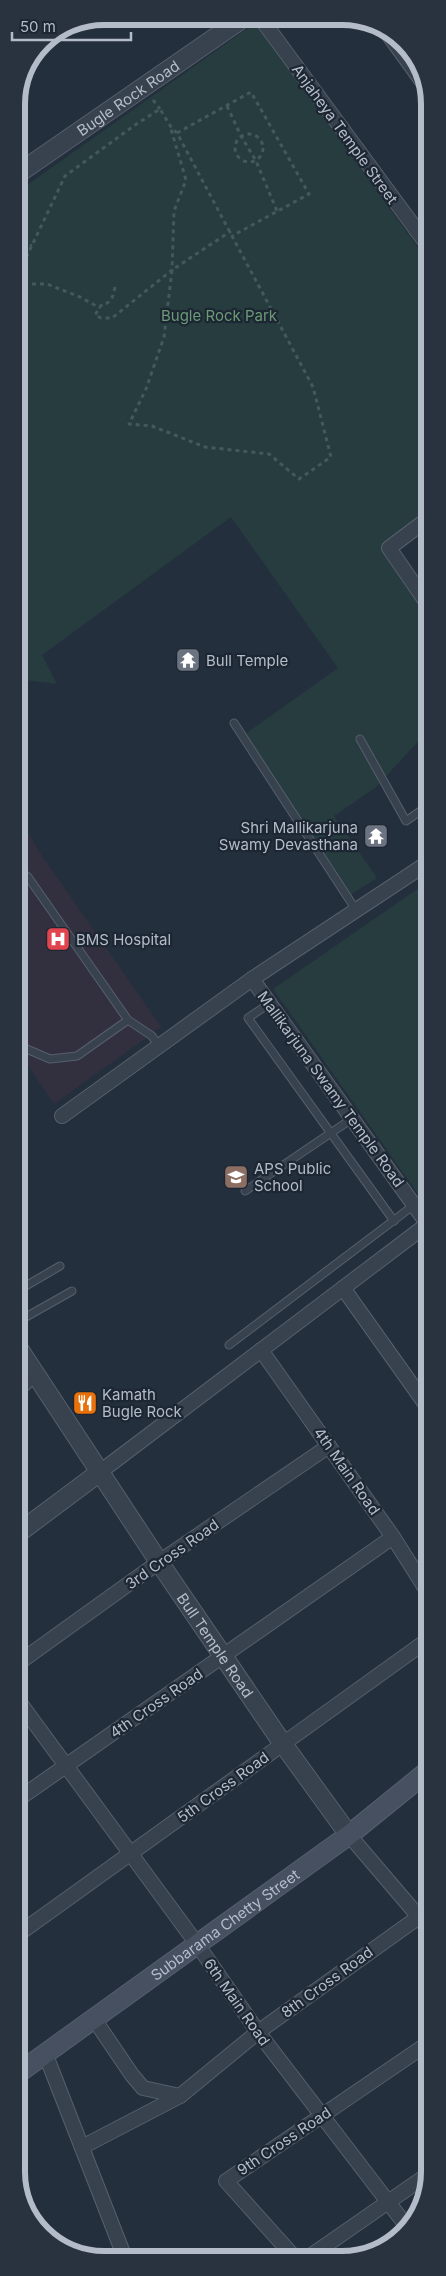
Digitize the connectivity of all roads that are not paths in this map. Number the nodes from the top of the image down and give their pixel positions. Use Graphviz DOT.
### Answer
graph roads {
  1 [pos="233,25"];
  2 [pos="266,25"];
  3 [pos="399,49"];
  4 [pos="411,66"];
  5 [pos="25,169"];
  6 [pos="421,227"];
  7 [pos="416,230"];
  8 [pos="421,237"];
  9 [pos="421,524"];
  10 [pos="421,594"];
  11 [pos="234,723"];
  12 [pos="360,739"];
  13 [pos="421,811"];
  14 [pos="421,867"];
  15 [pos="25,875"];
  16 [pos="356,910"];
  17 [pos="252,979"];
  18 [pos="270,1003"];
  19 [pos="128,1020"];
  20 [pos="159,1047"];
  21 [pos="25,1048"];
  22 [pos="62,1116"];
  23 [pos="353,1118"];
  24 [pos="331,1133"];
  25 [pos="245,1191"];
  26 [pos="414,1206"];
  27 [pos="421,1215"];
  28 [pos="394,1221"];
  29 [pos="421,1231"];
  30 [pos="60,1266"];
  31 [pos="25,1286"];
  32 [pos="343,1288"];
  33 [pos="72,1291"];
  34 [pos="25,1317"];
  35 [pos="229,1346"];
  36 [pos="262,1350"];
  37 [pos="25,1360"];
  38 [pos="34,1375"];
  39 [pos="25,1383"];
  40 [pos="421,1397"];
  41 [pos="329,1446"];
  42 [pos="100,1472"];
  43 [pos="25,1528"];
  44 [pos="393,1537"];
  45 [pos="159,1562"];
  46 [pos="421,1581"];
  47 [pos="421,1644"];
  48 [pos="223,1656"];
  49 [pos="25,1658"];
  50 [pos="25,1710"];
  51 [pos="283,1744"];
  52 [pos="65,1766"];
  53 [pos="421,1777"];
  54 [pos="25,1794"];
  55 [pos="349,1835"];
  56 [pos="131,1853"];
  57 [pos="421,1910"];
  58 [pos="421,1915"];
  59 [pos="25,1930"];
  60 [pos="197,1944"];
  61 [pos="94,2019"];
  62 [pos="258,2032"];
  63 [pos="421,2048"];
  64 [pos="46,2054"];
  65 [pos="25,2068"];
  66 [pos="180,2096"];
  67 [pos="321,2117"];
  68 [pos="82,2147"];
  69 [pos="420,2180"];
  70 [pos="390,2202"];
  71 [pos="403,2221"];
  72 [pos="122,2251"];
  73 [pos="289,2251"];
  74 [pos="318,2251"];
  1 -- 5 [label="street, Bugle Rock Road"];
  2 -- 7 [label="street, Anjaheya Temple Street"];
  3 -- 4 [label="street"];
  6 -- 7 [label="street"];
  7 -- 8 [label="street, Anjaheya Temple Street"];
  9 -- 10 [label="street"];
  11 -- 16 [label="lane"];
  12 -- 13 [label="lane"];
  14 -- 16 [label="street, Mallikarjuna Swamy Temple Road"];
  15 -- 19 [label="lane"];
  16 -- 17 [label="street, Mallikarjuna Swamy Temple Road"];
  17 -- 18 [label="street, Mallikarjuna Swamy Temple Road"];
  17 -- 20 [label="street, Mallikarjuna Swamy Temple Road"];
  18 -- 23 [label="street, Mallikarjuna Swamy Temple Road"];
  18 -- 24 [label="lane"];
  19 -- 20 [label="lane"];
  19 -- 21 [label="lane"];
  20 -- 22 [label="street, Mallikarjuna Swamy Temple Road"];
  23 -- 24 [label="lane"];
  23 -- 26 [label="street, Mallikarjuna Swamy Temple Road"];
  24 -- 25 [label="lane"];
  24 -- 28 [label="lane"];
  26 -- 27 [label="street, Mallikarjuna Swamy Temple Road"];
  26 -- 28 [label="lane"];
  28 -- 35 [label="lane"];
  29 -- 32 [label="street"];
  30 -- 31 [label="lane"];
  32 -- 36 [label="street"];
  32 -- 40 [label="street"];
  33 -- 34 [label="lane"];
  36 -- 41 [label="street, 4th Main Road"];
  36 -- 42 [label="street"];
  37 -- 38 [label="street, Bull Temple Road"];
  38 -- 39 [label="street"];
  38 -- 42 [label="street, Bull Temple Road"];
  41 -- 44 [label="street, 4th Main Road"];
  41 -- 45 [label="street, 3rd Cross Road"];
  42 -- 43 [label="street"];
  42 -- 45 [label="street, Bull Temple Road"];
  44 -- 46 [label="street, 4th Main Road"];
  44 -- 48 [label="street, 4th Cross Road"];
  45 -- 48 [label="street, Bull Temple Road"];
  45 -- 49 [label="street, 3rd Cross Road"];
  47 -- 51 [label="street, 5th Cross Road"];
  48 -- 51 [label="street, Bull Temple Road"];
  48 -- 52 [label="street, 4th Cross Road"];
  50 -- 52 [label="street, 6th Main Road"];
  51 -- 55 [label="street, Bull Temple Road"];
  51 -- 56 [label="street, 5th Cross Road"];
  52 -- 54 [label="street, 4th Cross Road"];
  52 -- 56 [label="street, 6th Main Road"];
  53 -- 55 [label="main road, Subbarama Chetty Street"];
  55 -- 57 [label="street, Bull Temple Road"];
  55 -- 60 [label="main road, Subbarama Chetty Street"];
  56 -- 59 [label="street, 5th Cross Road"];
  56 -- 60 [label="street, 6th Main Road"];
  58 -- 62 [label="street, 8th Cross Road"];
  60 -- 61 [label="main road, Subbarama Chetty Street"];
  60 -- 62 [label="street, 6th Main Road"];
  61 -- 64 [label="main road, Subbarama Chetty Street"];
  61 -- 66 [label="street"];
  62 -- 66 [label="street, 8th Cross Road"];
  62 -- 67 [label="street, 6th Main Road"];
  63 -- 67 [label="street, 9th Cross Road"];
  64 -- 65 [label="main road, Subbarama Chetty Street"];
  64 -- 68 [label="street"];
  66 -- 68 [label="street, 8th Cross Road"];
  67 -- 70 [label="street, 6th Main Road"];
  67 -- 73 [label="street, 9th Cross Road"];
  68 -- 72 [label="street"];
  69 -- 70 [label="street"];
  70 -- 71 [label="street, 6th Main Road"];
  70 -- 74 [label="street"];
}
